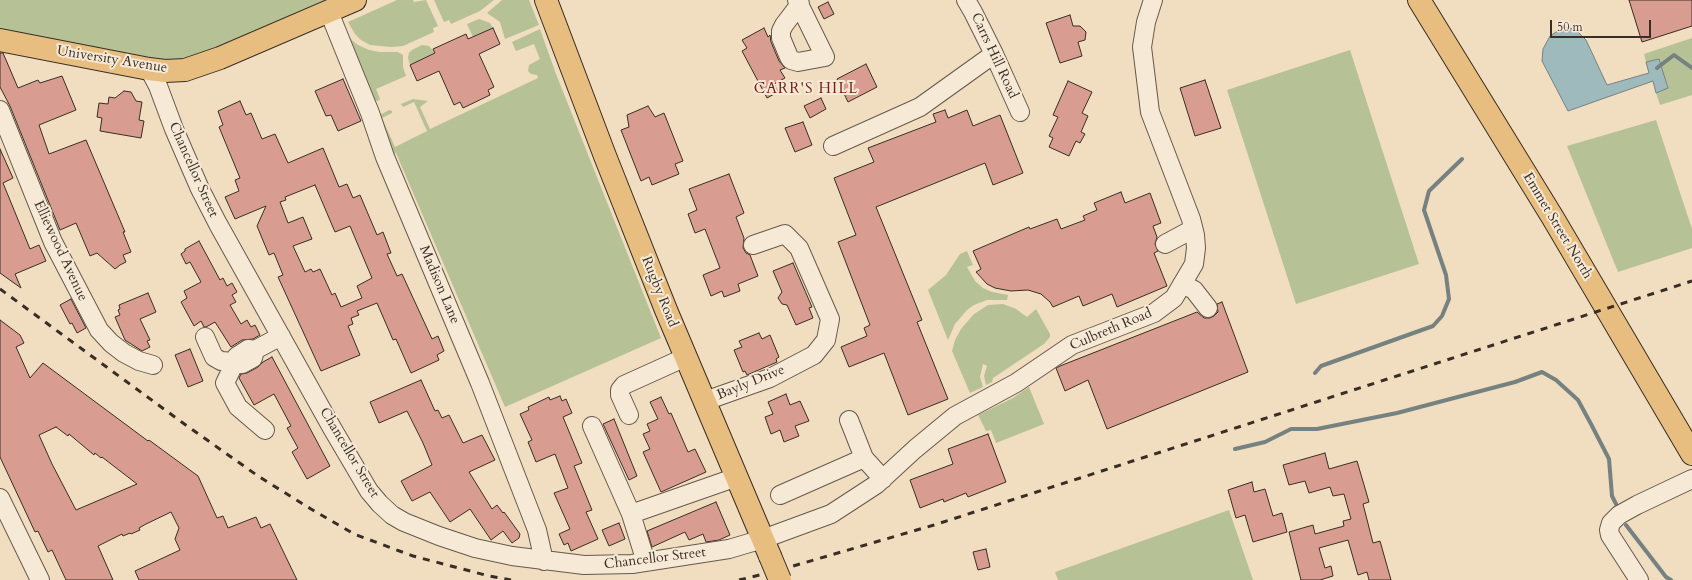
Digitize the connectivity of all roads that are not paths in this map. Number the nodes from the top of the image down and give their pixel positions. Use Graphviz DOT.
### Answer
graph roads {
  1 [pos="355,0"];
  2 [pos="546,0"];
  3 [pos="966,0"];
  4 [pos="1153,0"];
  5 [pos="1419,0"];
  6 [pos="329,12"];
  7 [pos="0,40"];
  8 [pos="994,54"];
  9 [pos="149,69"];
  10 [pos="0,110"];
  11 [pos="1020,112"];
  12 [pos="833,146"];
  13 [pos="1194,229"];
  14 [pos="1165,244"];
  15 [pos="753,245"];
  16 [pos="1181,286"];
  17 [pos="1203,309"];
  18 [pos="281,336"];
  19 [pos="205,337"];
  20 [pos="686,357"];
  21 [pos="235,362"];
  22 [pos="152,365"];
  23 [pos="705,401"];
  24 [pos="629,415"];
  25 [pos="849,420"];
  26 [pos="592,426"];
  27 [pos="265,430"];
  28 [pos="1692,454"];
  29 [pos="864,458"];
  30 [pos="737,477"];
  31 [pos="883,479"];
  32 [pos="1692,479"];
  33 [pos="780,495"];
  34 [pos="0,498"];
  35 [pos="631,514"];
  36 [pos="767,548"];
  37 [pos="544,561"];
  38 [pos="646,562"];
  39 [pos="40,580"];
  40 [pos="780,580"];
  41 [pos="1639,580"];
  1 -- 6 [label="main road, University Avenue"];
  2 -- 20 [label="main road, Rugby Road"];
  3 -- 8 [label="street, Carrs Hill Road"];
  4 -- 13 [label="street, Culbreth Road"];
  5 -- 28 [label="main road, Emmet Street North"];
  6 -- 9 [label="main road, University Avenue"];
  6 -- 37 [label="street, Madison Lane"];
  7 -- 9 [label="main road, University Avenue"];
  8 -- 11 [label="street, Carrs Hill Road"];
  8 -- 12 [label="street"];
  9 -- 18 [label="street, Chancellor Street"];
  10 -- 22 [label="street, Elliewood Avenue"];
  13 -- 14 [label="street"];
  13 -- 16 [label="street, Culbreth Road"];
  15 -- 23 [label="street, Bayly Drive"];
  16 -- 17 [label="street"];
  16 -- 31 [label="street, Culbreth Road"];
  18 -- 21 [label="street"];
  18 -- 37 [label="street, Chancellor Street"];
  19 -- 21 [label="street"];
  20 -- 23 [label="main road, Rugby Road"];
  20 -- 24 [label="street"];
  21 -- 27 [label="street"];
  23 -- 30 [label="main road, Rugby Road"];
  25 -- 29 [label="street"];
  26 -- 35 [label="street"];
  29 -- 31 [label="street"];
  29 -- 33 [label="street"];
  30 -- 35 [label="street"];
  30 -- 36 [label="main road, Rugby Road"];
  31 -- 36 [label="street, Culbreth Road"];
  32 -- 41 [label="street"];
  34 -- 39 [label="street"];
  35 -- 38 [label="street"];
  36 -- 38 [label="street, Chancellor Street"];
  36 -- 40 [label="main road, Rugby Road, bridge"];
  37 -- 38 [label="street, Chancellor Street"];
}
